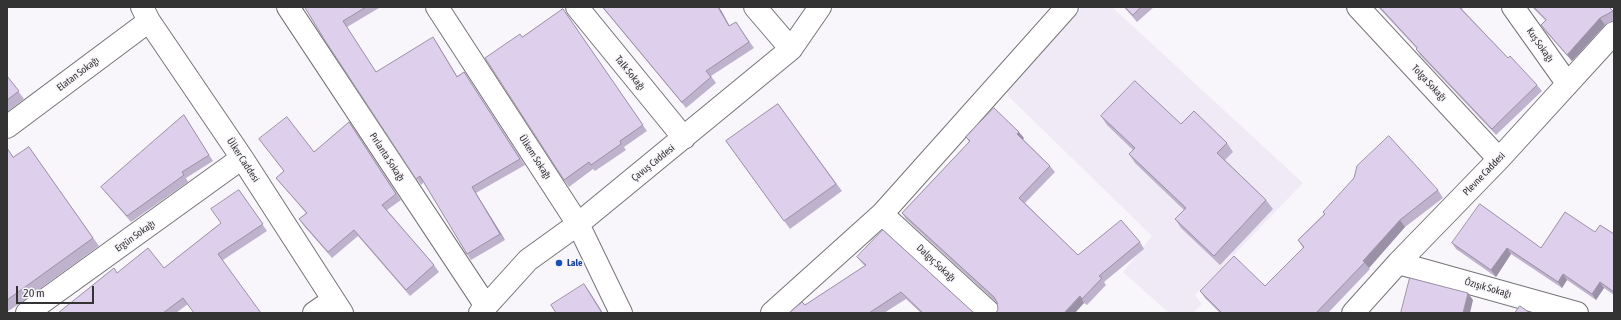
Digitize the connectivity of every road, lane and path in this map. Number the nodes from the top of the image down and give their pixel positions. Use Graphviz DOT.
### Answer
graph roads {
  1 [pos="288,7"];
  2 [pos="437,7"];
  3 [pos="577,7"];
  4 [pos="755,7"];
  5 [pos="820,7"];
  6 [pos="1358,7"];
  7 [pos="1513,7"];
  8 [pos="144,10"];
  9 [pos="1059,10"];
  10 [pos="1614,33"];
  11 [pos="791,49"];
  12 [pos="1567,83"];
  13 [pos="7,127"];
  14 [pos="684,138"];
  15 [pos="242,158"];
  16 [pos="1499,159"];
  17 [pos="882,214"];
  18 [pos="578,224"];
  19 [pos="1398,263"];
  20 [pos="338,306"];
  21 [pos="483,310"];
  22 [pos="28,313"];
  23 [pos="314,313"];
  24 [pos="621,313"];
  25 [pos="772,313"];
  26 [pos="990,313"];
  27 [pos="1353,313"];
  28 [pos="1577,313"];
  1 -- 21 [label="street, Pırlanta Sokağı"];
  2 -- 18 [label="street, Ülkem Sokağı"];
  3 -- 14 [label="street, Talk Sokağı"];
  4 -- 11 [label="street"];
  5 -- 11 [label="street, Çavuş Caddesi"];
  6 -- 16 [label="street, Tolga Sokağı"];
  7 -- 12 [label="street, Kuş Sokağı"];
  8 -- 13 [label="street, Elatan Sokağı"];
  8 -- 15 [label="street, Ülker Caddesi"];
  9 -- 17 [label="street"];
  10 -- 12 [label="street, Plevne Caddesi"];
  11 -- 14 [label="street, Çavuş Caddesi"];
  12 -- 16 [label="street, Plevne Caddesi"];
  14 -- 18 [label="street, Çavuş Caddesi"];
  15 -- 20 [label="street, Ülker Caddesi"];
  15 -- 22 [label="street, Ergün Sokağı"];
  16 -- 19 [label="street, Plevne Caddesi"];
  17 -- 25 [label="street"];
  17 -- 26 [label="street, Dalgıç Sokağı"];
  18 -- 21 [label="street, Çavuş Caddesi"];
  18 -- 24 [label="street, Ülkem Sokağı"];
  19 -- 27 [label="street, Plevne Caddesi"];
  19 -- 28 [label="street, Özışık Sokağı"];
  20 -- 23 [label="street"];
}
